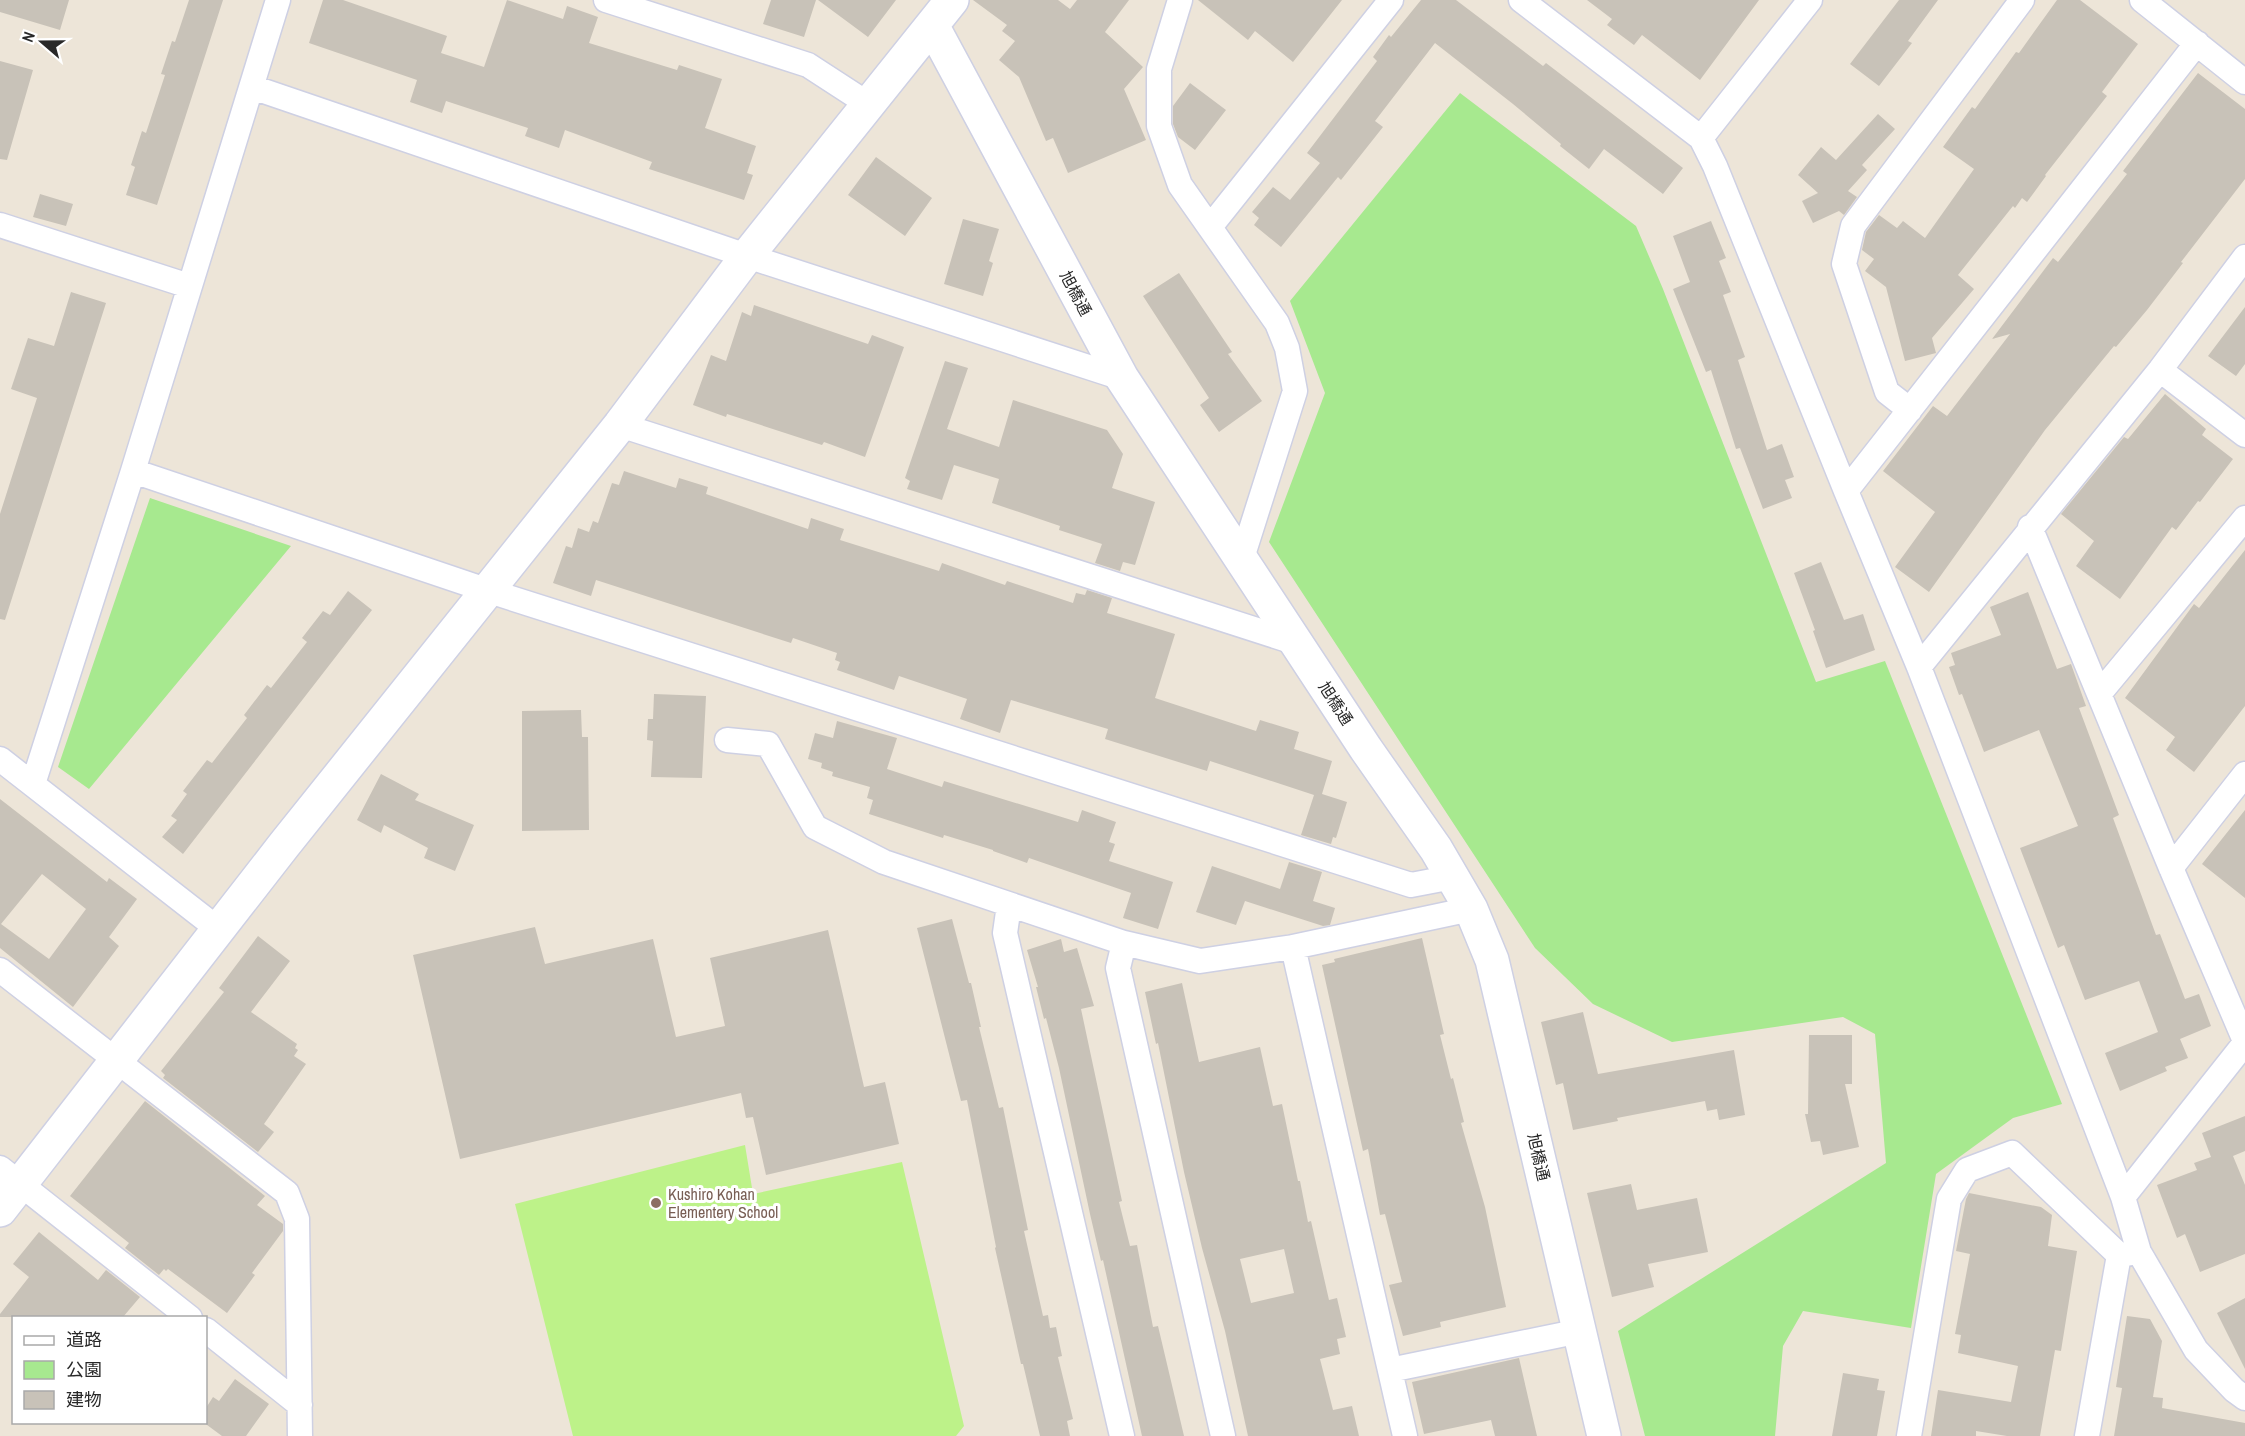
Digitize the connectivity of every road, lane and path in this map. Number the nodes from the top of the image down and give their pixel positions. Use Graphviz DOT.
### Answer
graph roads {
  1 [pos="278,0"];
  2 [pos="606,0"];
  3 [pos="1180,0"];
  4 [pos="1391,0"];
  5 [pos="1521,0"];
  6 [pos="1810,0"];
  7 [pos="2022,0"];
  8 [pos="2142,0"];
  9 [pos="942,13"];
  10 [pos="2198,43"];
  11 [pos="2245,82"];
  12 [pos="252,87"];
  13 [pos="868,104"];
  14 [pos="1701,138"];
  15 [pos="0,225"];
  16 [pos="1210,227"];
  17 [pos="747,256"];
  18 [pos="2245,257"];
  19 [pos="189,286"];
  20 [pos="2160,370"];
  21 [pos="1122,378"];
  22 [pos="1910,410"];
  23 [pos="620,425"];
  24 [pos="2245,435"];
  25 [pos="133,471"];
  26 [pos="1846,491"];
  27 [pos="2245,518"];
  28 [pos="2031,527"];
  29 [pos="1242,558"];
  30 [pos="489,591"];
  31 [pos="1297,643"];
  32 [pos="1919,667"];
  33 [pos="2099,694"];
  34 [pos="727,740"];
  35 [pos="0,759"];
  36 [pos="2245,774"];
  37 [pos="33,784"];
  38 [pos="2171,868"];
  39 [pos="1453,876"];
  40 [pos="1009,905"];
  41 [pos="1471,909"];
  42 [pos="218,929"];
  43 [pos="1124,943"];
  44 [pos="1293,947"];
  45 [pos="0,970"];
  46 [pos="2245,1042"];
  47 [pos="116,1060"];
  48 [pos="10,1176"];
  49 [pos="2122,1197"];
  50 [pos="0,1210"];
  51 [pos="2129,1253"];
  52 [pos="189,1316"];
  53 [pos="207,1331"];
  54 [pos="1580,1331"];
  55 [pos="1390,1370"];
  56 [pos="2245,1398"];
  57 [pos="300,1405"];
  58 [pos="300,1436"];
  59 [pos="1122,1436"];
  60 [pos="1223,1436"];
  61 [pos="1406,1436"];
  62 [pos="1604,1436"];
  63 [pos="1909,1436"];
  64 [pos="2087,1436"];
  1 -- 12 [label="street"];
  2 -- 13 [label="street"];
  3 -- 16 [label="street"];
  4 -- 16 [label="street"];
  5 -- 14 [label="street"];
  6 -- 14 [label="street"];
  7 -- 22 [label="street"];
  8 -- 10 [label="street"];
  9 -- 13 [label="street"];
  9 -- 21 [label="street, 旭橋通"];
  10 -- 11 [label="street"];
  10 -- 22 [label="street"];
  12 -- 17 [label="street"];
  12 -- 19 [label="street"];
  13 -- 17 [label="street"];
  14 -- 26 [label="street"];
  15 -- 19 [label="street"];
  16 -- 29 [label="street"];
  17 -- 21 [label="street"];
  17 -- 23 [label="street"];
  18 -- 20 [label="street"];
  19 -- 25 [label="street"];
  20 -- 24 [label="street"];
  20 -- 28 [label="street"];
  21 -- 29 [label="street, 旭橋通"];
  22 -- 26 [label="street"];
  23 -- 30 [label="street"];
  23 -- 31 [label="street"];
  25 -- 30 [label="street"];
  25 -- 37 [label="street"];
  26 -- 32 [label="street"];
  27 -- 33 [label="street"];
  28 -- 32 [label="street"];
  28 -- 33 [label="street"];
  29 -- 31 [label="street, 旭橋通"];
  30 -- 39 [label="street"];
  30 -- 42 [label="street"];
  31 -- 39 [label="street, 旭橋通"];
  32 -- 49 [label="street"];
  33 -- 38 [label="street"];
  34 -- 40 [label="street"];
  35 -- 37 [label="street"];
  36 -- 38 [label="street"];
  37 -- 42 [label="street"];
  38 -- 46 [label="street"];
  39 -- 41 [label="street, 旭橋通"];
  40 -- 43 [label="street"];
  40 -- 59 [label="street"];
  41 -- 44 [label="street"];
  41 -- 54 [label="street, 旭橋通"];
  42 -- 47 [label="street"];
  43 -- 44 [label="street"];
  43 -- 60 [label="street"];
  44 -- 55 [label="street"];
  45 -- 47 [label="street"];
  46 -- 49 [label="street"];
  47 -- 48 [label="street"];
  47 -- 57 [label="street"];
  48 -- 50 [label="street"];
  48 -- 52 [label="street"];
  49 -- 51 [label="street"];
  51 -- 56 [label="street"];
  51 -- 63 [label="street"];
  51 -- 64 [label="street"];
  53 -- 57 [label="street"];
  54 -- 55 [label="street"];
  54 -- 62 [label="street, 旭橋通"];
  55 -- 61 [label="street"];
  57 -- 58 [label="street"];
}
